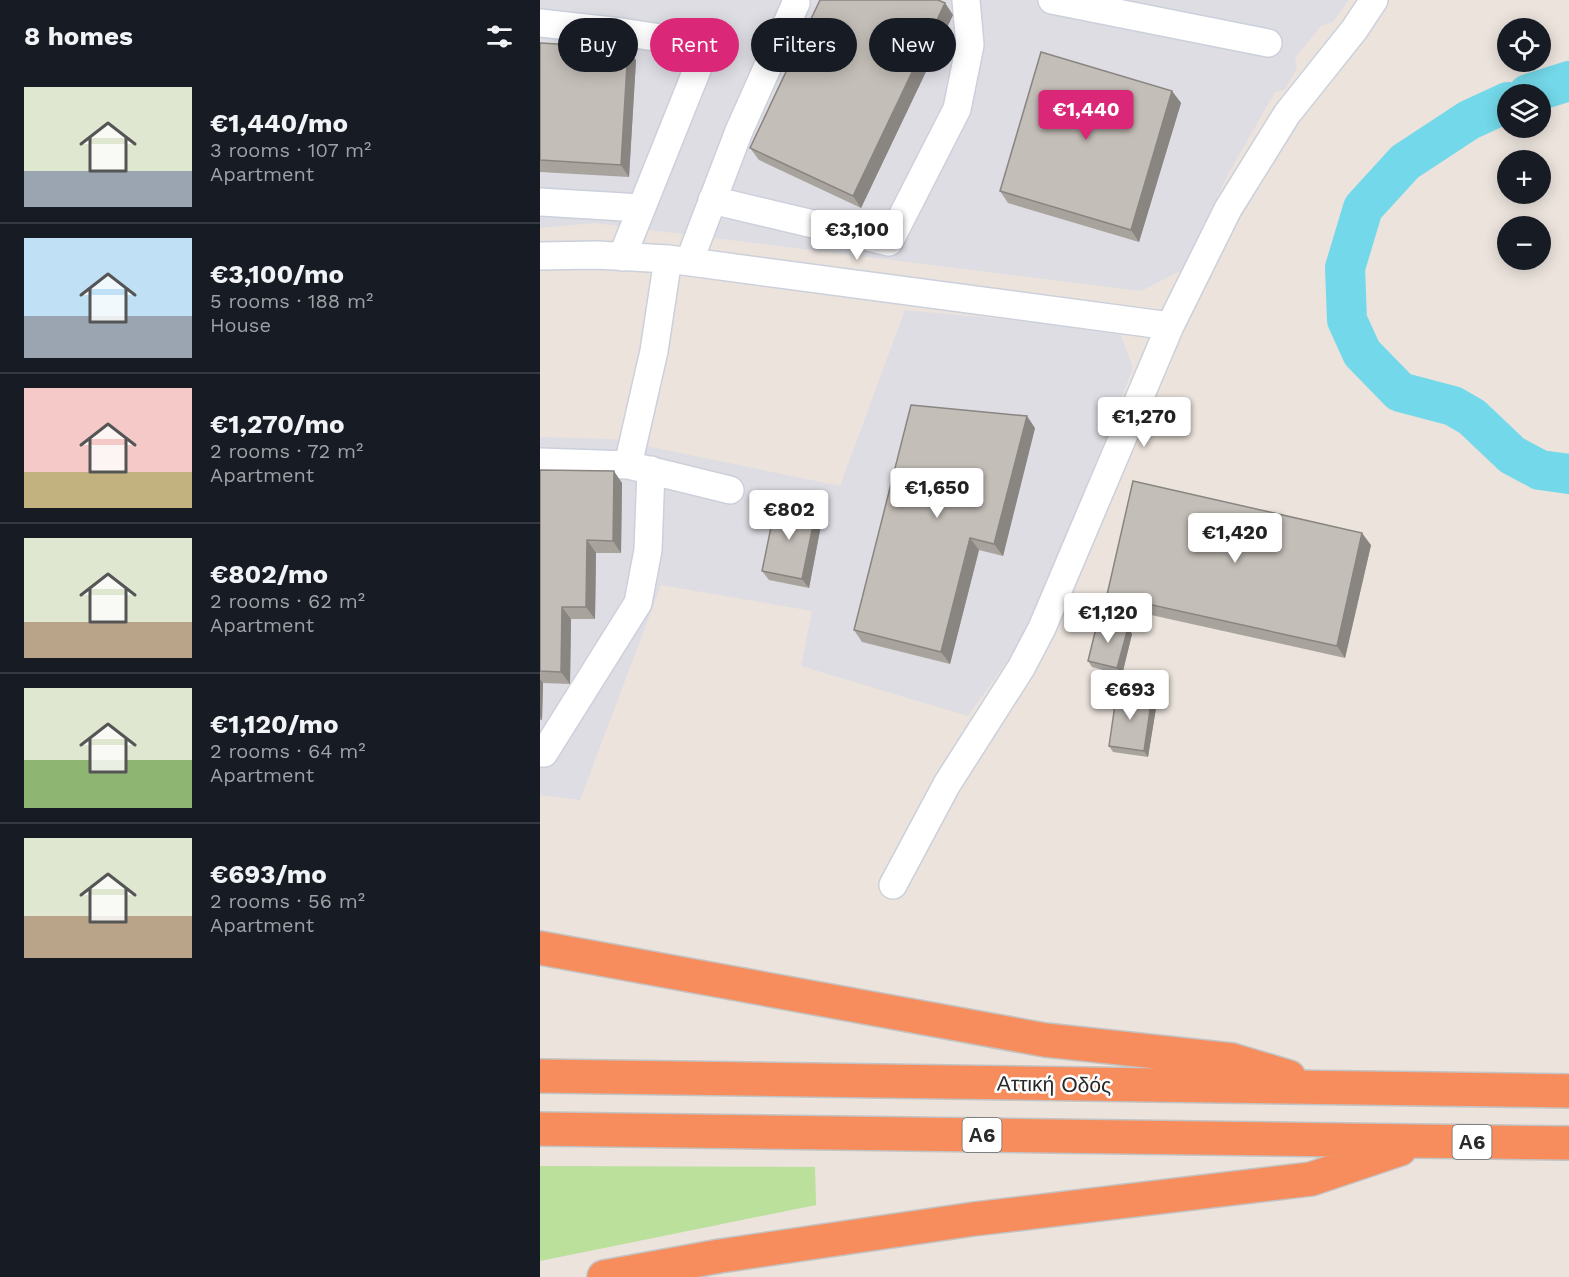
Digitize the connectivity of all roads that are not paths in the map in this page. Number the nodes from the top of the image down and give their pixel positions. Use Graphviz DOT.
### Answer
graph roads {
  1 [pos="966,0"];
  2 [pos="1052,0"];
  3 [pos="1374,0"];
  4 [pos="796,3"];
  5 [pos="540,22"];
  6 [pos="1268,43"];
  7 [pos="712,200"];
  8 [pos="540,202"];
  9 [pos="641,208"];
  10 [pos="540,255"];
  11 [pos="622,257"];
  12 [pos="678,260"];
  13 [pos="1170,326"];
  14 [pos="540,462"];
  15 [pos="640,468"];
  16 [pos="730,490"];
  17 [pos="540,753"];
  18 [pos="893,885"];
  19 [pos="540,948"];
  20 [pos="540,1076"];
  21 [pos="1328,1089"];
  22 [pos="1569,1092"];
  23 [pos="540,1129"];
  24 [pos="1425,1141"];
  25 [pos="1569,1143"];
  26 [pos="604,1277"];
  1 -- 7 [label="street"];
  2 -- 6 [label="street"];
  3 -- 13 [label="street"];
  4 -- 7 [label="street"];
  5 -- 9 [label="street"];
  7 -- 12 [label="street"];
  8 -- 9 [label="street"];
  9 -- 11 [label="street"];
  10 -- 11 [label="street"];
  11 -- 12 [label="street"];
  12 -- 13 [label="street"];
  12 -- 15 [label="street"];
  13 -- 18 [label="street"];
  14 -- 15 [label="street"];
  15 -- 16 [label="street"];
  15 -- 17 [label="street"];
  19 -- 21 [label="highway"];
  20 -- 21 [label="highway, Αττική Οδός"];
  21 -- 22 [label="highway, Αττική Οδός"];
  23 -- 24 [label="highway, Α6"];
  24 -- 25 [label="highway, Α6"];
  24 -- 26 [label="highway"];
}
